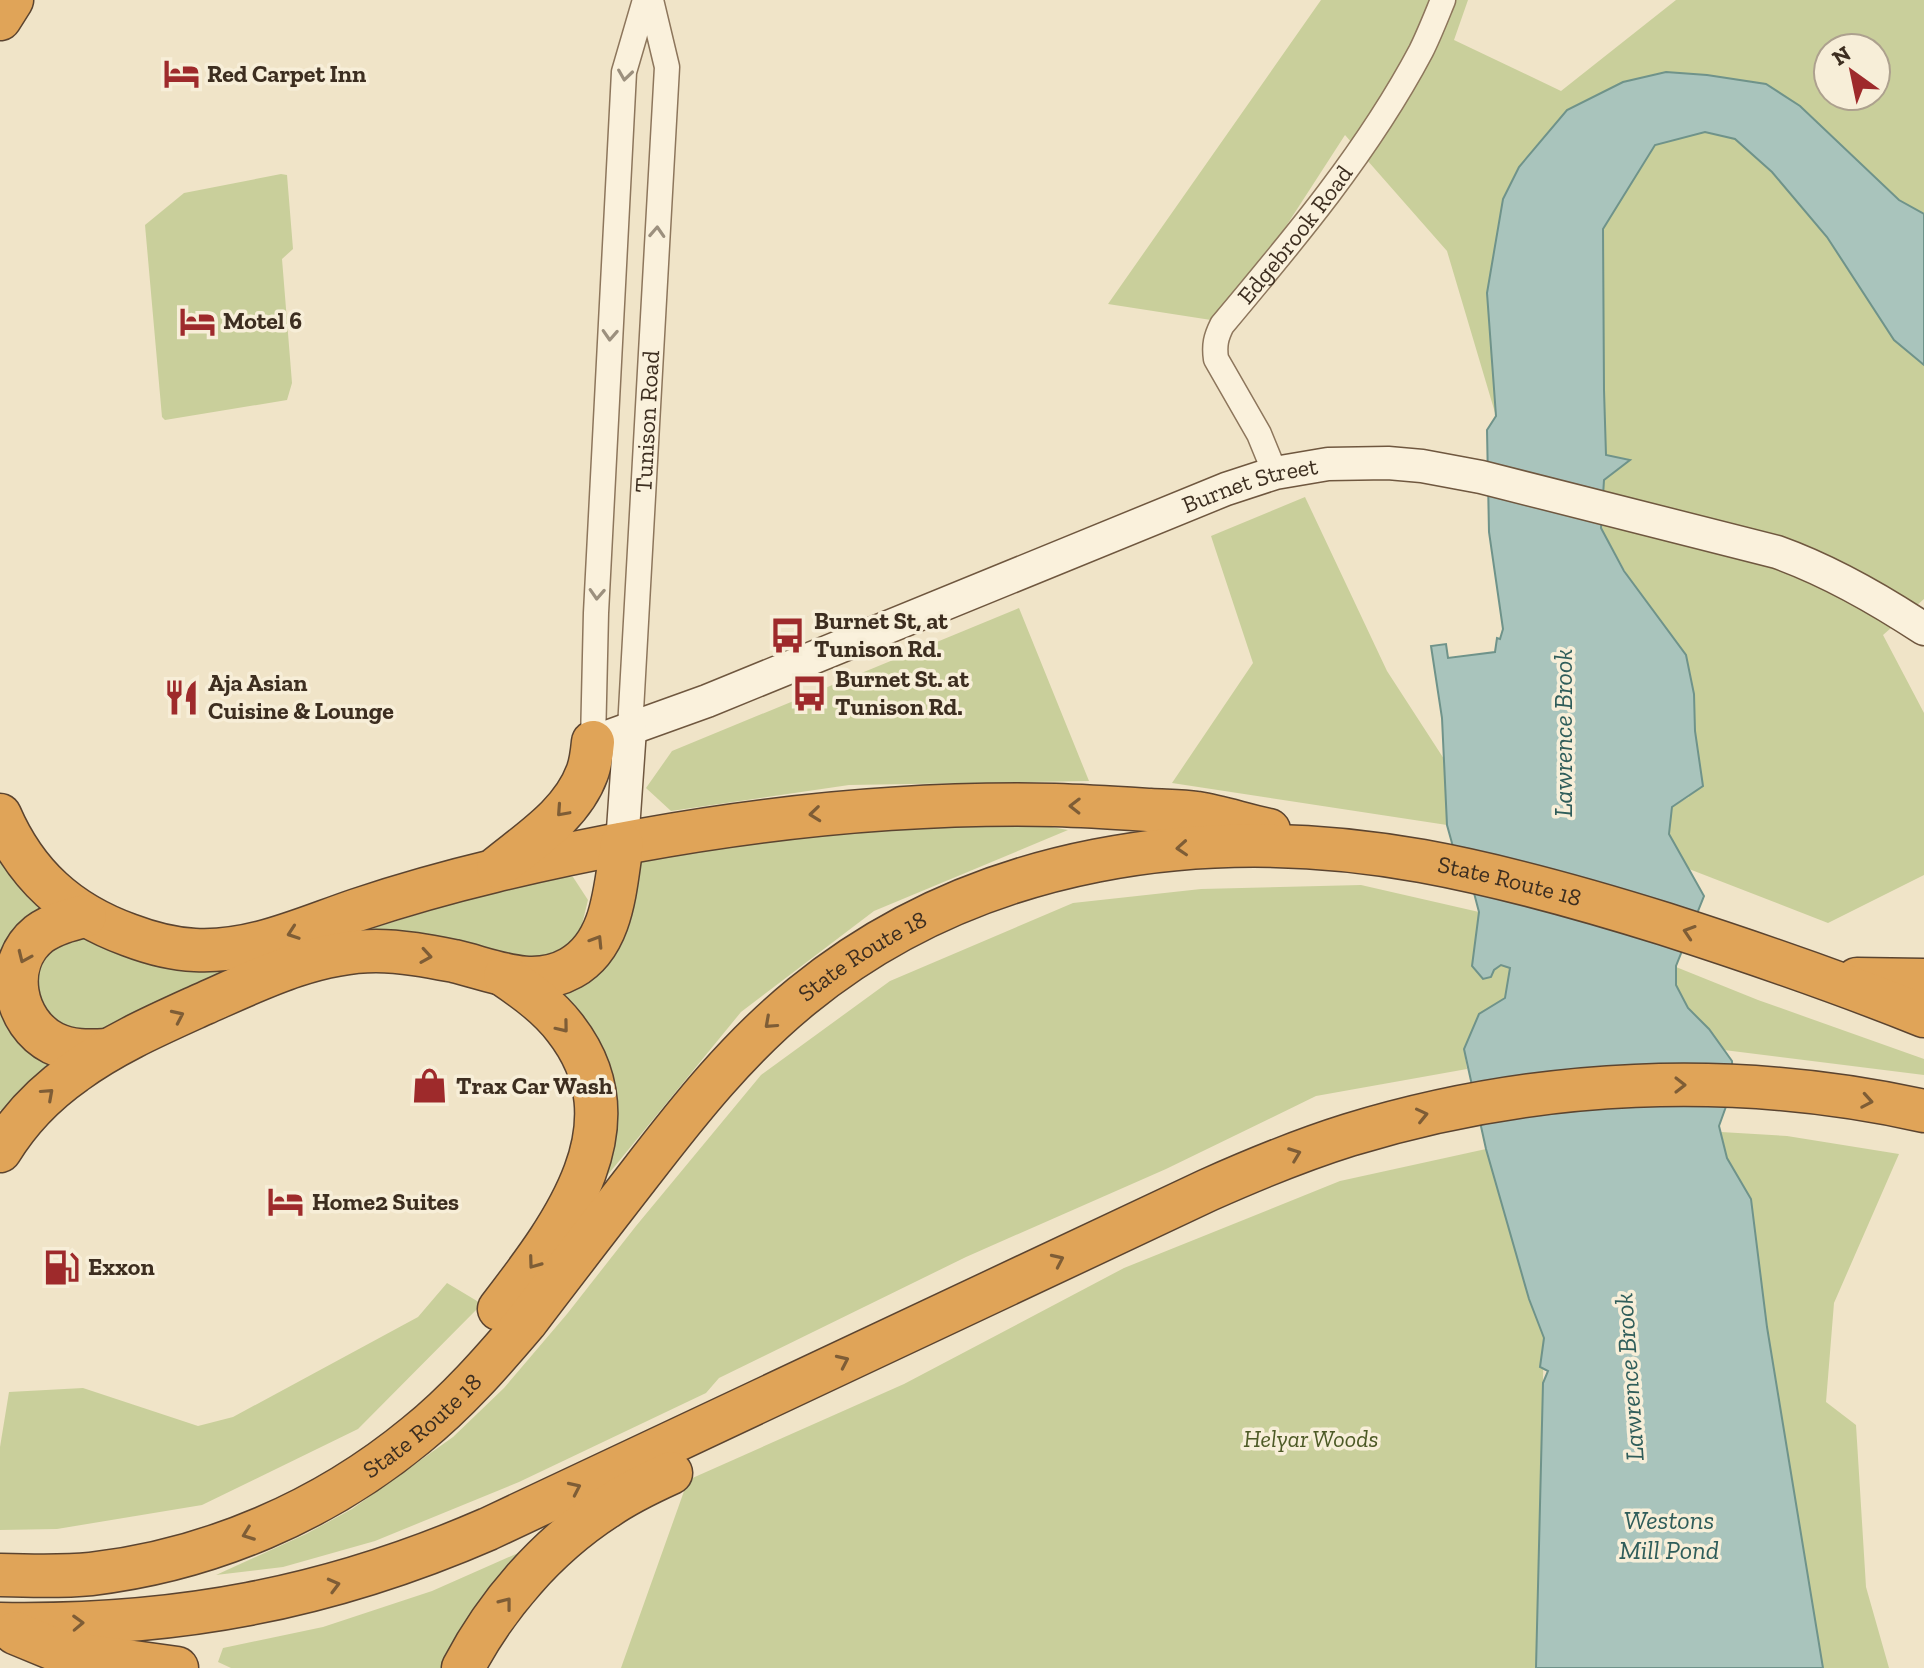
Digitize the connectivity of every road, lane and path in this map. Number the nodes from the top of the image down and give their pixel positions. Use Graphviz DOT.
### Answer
graph roads {
  1 [pos="12,0"];
  2 [pos="645,0"];
  3 [pos="651,0"];
  4 [pos="1443,0"];
  5 [pos="0,19"];
  6 [pos="605,426"];
  7 [pos="646,428"];
  8 [pos="1275,473"];
  9 [pos="1924,629"];
  10 [pos="612,735"];
  11 [pos="0,815"];
  12 [pos="622,844"];
  13 [pos="1372,854"];
  14 [pos="493,871"];
  15 [pos="85,916"];
  16 [pos="505,976"];
  17 [pos="1823,978"];
  18 [pos="1924,980"];
  19 [pos="1924,1016"];
  20 [pos="108,1050"];
  21 [pos="1924,1111"];
  22 [pos="0,1151"];
  23 [pos="772,1394"];
  24 [pos="389,1456"];
  25 [pos="12,1575"];
  26 [pos="0,1626"];
  27 [pos="177,1668"];
  28 [pos="463,1668"];
  1 -- 5 [label="highway"];
  2 -- 6 [label="street, Tunison Road, one-way"];
  7 -- 3 [label="street, Tunison Road, one-way"];
  4 -- 8 [label="street, Edgebrook Road"];
  6 -- 7 [label="street"];
  6 -- 10 [label="street, Tunison Road, one-way"];
  7 -- 10 [label="street, Tunison Road"];
  8 -- 9 [label="street, Burnet Street"];
  8 -- 10 [label="street, Burnet Street"];
  10 -- 12 [label="street, Tunison Road"];
  10 -- 14 [label="highway, one-way"];
  11 -- 15 [label="highway"];
  13 -- 12 [label="highway, one-way"];
  12 -- 14 [label="highway"];
  16 -- 12 [label="highway, one-way"];
  17 -- 13 [label="highway, State Route 18, one-way"];
  13 -- 24 [label="highway, State Route 18, one-way"];
  14 -- 15 [label="highway, one-way"];
  15 -- 20 [label="highway, one-way"];
  20 -- 16 [label="highway, one-way"];
  16 -- 24 [label="highway, one-way"];
  17 -- 18 [label="highway"];
  17 -- 19 [label="highway, State Route 18"];
  22 -- 20 [label="highway, one-way"];
  23 -- 21 [label="highway, one-way"];
  26 -- 23 [label="highway, one-way"];
  28 -- 23 [label="highway, one-way"];
  24 -- 25 [label="highway, State Route 18, one-way"];
  26 -- 27 [label="highway"];
}
